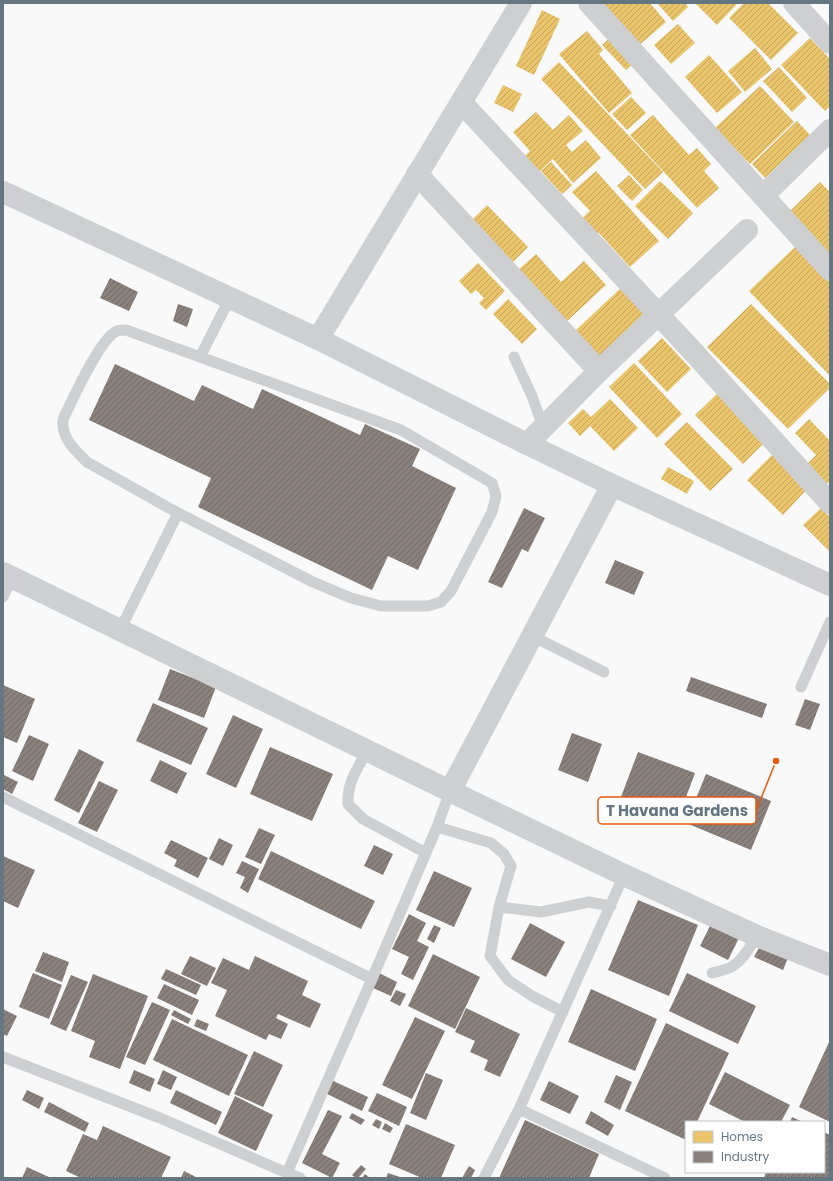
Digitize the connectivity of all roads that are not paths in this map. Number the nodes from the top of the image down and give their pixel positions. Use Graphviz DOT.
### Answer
graph roads {
  1 [pos="521,3"];
  2 [pos="590,3"];
  3 [pos="794,3"];
  4 [pos="830,43"];
  5 [pos="461,102"];
  6 [pos="830,130"];
  7 [pos="417,174"];
  8 [pos="3,192"];
  9 [pos="763,196"];
  10 [pos="747,230"];
  11 [pos="830,270"];
  12 [pos="230,298"];
  13 [pos="658,314"];
  14 [pos="318,340"];
  15 [pos="514,356"];
  16 [pos="200,357"];
  17 [pos="599,371"];
  18 [pos="543,427"];
  19 [pos="527,444"];
  20 [pos="612,485"];
  21 [pos="830,503"];
  22 [pos="178,513"];
  23 [pos="8,575"];
  24 [pos="830,585"];
  25 [pos="3,597"];
  26 [pos="830,622"];
  27 [pos="120,630"];
  28 [pos="532,636"];
  29 [pos="604,672"];
  30 [pos="801,687"];
  31 [pos="367,751"];
  32 [pos="450,791"];
  33 [pos="3,797"];
  34 [pos="437,827"];
  35 [pos="426,853"];
  36 [pos="624,875"];
  37 [pos="611,906"];
  38 [pos="499,908"];
  39 [pos="757,936"];
  40 [pos="830,965"];
  41 [pos="712,973"];
  42 [pos="372,979"];
  43 [pos="563,1012"];
  44 [pos="3,1057"];
  45 [pos="519,1109"];
  46 [pos="287,1173"];
  47 [pos="300,1178"];
  48 [pos="484,1178"];
  49 [pos="665,1178"];
  1 -- 5 [label="street"];
  2 -- 9 [label="street"];
  3 -- 4 [label="street"];
  5 -- 7 [label="street"];
  5 -- 13 [label="street"];
  6 -- 9 [label="street"];
  7 -- 14 [label="street"];
  7 -- 17 [label="street"];
  8 -- 12 [label="street"];
  9 -- 11 [label="street"];
  10 -- 13 [label="street"];
  12 -- 14 [label="street"];
  12 -- 16 [label="lane"];
  13 -- 17 [label="street"];
  13 -- 21 [label="street"];
  14 -- 19 [label="street"];
  15 -- 18 [label="lane"];
  16 -- 22 [label="lane"];
  16 -- 22 [label="lane"];
  17 -- 18 [label="street"];
  18 -- 19 [label="street"];
  19 -- 20 [label="street"];
  20 -- 24 [label="street"];
  20 -- 28 [label="street"];
  22 -- 27 [label="lane"];
  23 -- 25 [label="lane"];
  23 -- 27 [label="street"];
  26 -- 30 [label="lane"];
  27 -- 31 [label="street"];
  28 -- 29 [label="lane"];
  28 -- 32 [label="street"];
  31 -- 32 [label="street"];
  31 -- 35 [label="lane"];
  32 -- 34 [label="lane"];
  32 -- 36 [label="street"];
  33 -- 42 [label="lane"];
  34 -- 35 [label="lane"];
  34 -- 38 [label="lane"];
  35 -- 42 [label="lane"];
  36 -- 37 [label="lane"];
  36 -- 39 [label="street"];
  37 -- 38 [label="lane"];
  37 -- 43 [label="lane"];
  38 -- 43 [label="lane"];
  39 -- 40 [label="street"];
  39 -- 41 [label="lane"];
  42 -- 46 [label="lane"];
  43 -- 45 [label="lane"];
  44 -- 46 [label="lane"];
  45 -- 48 [label="lane"];
  45 -- 49 [label="lane"];
  46 -- 47 [label="lane"];
}
